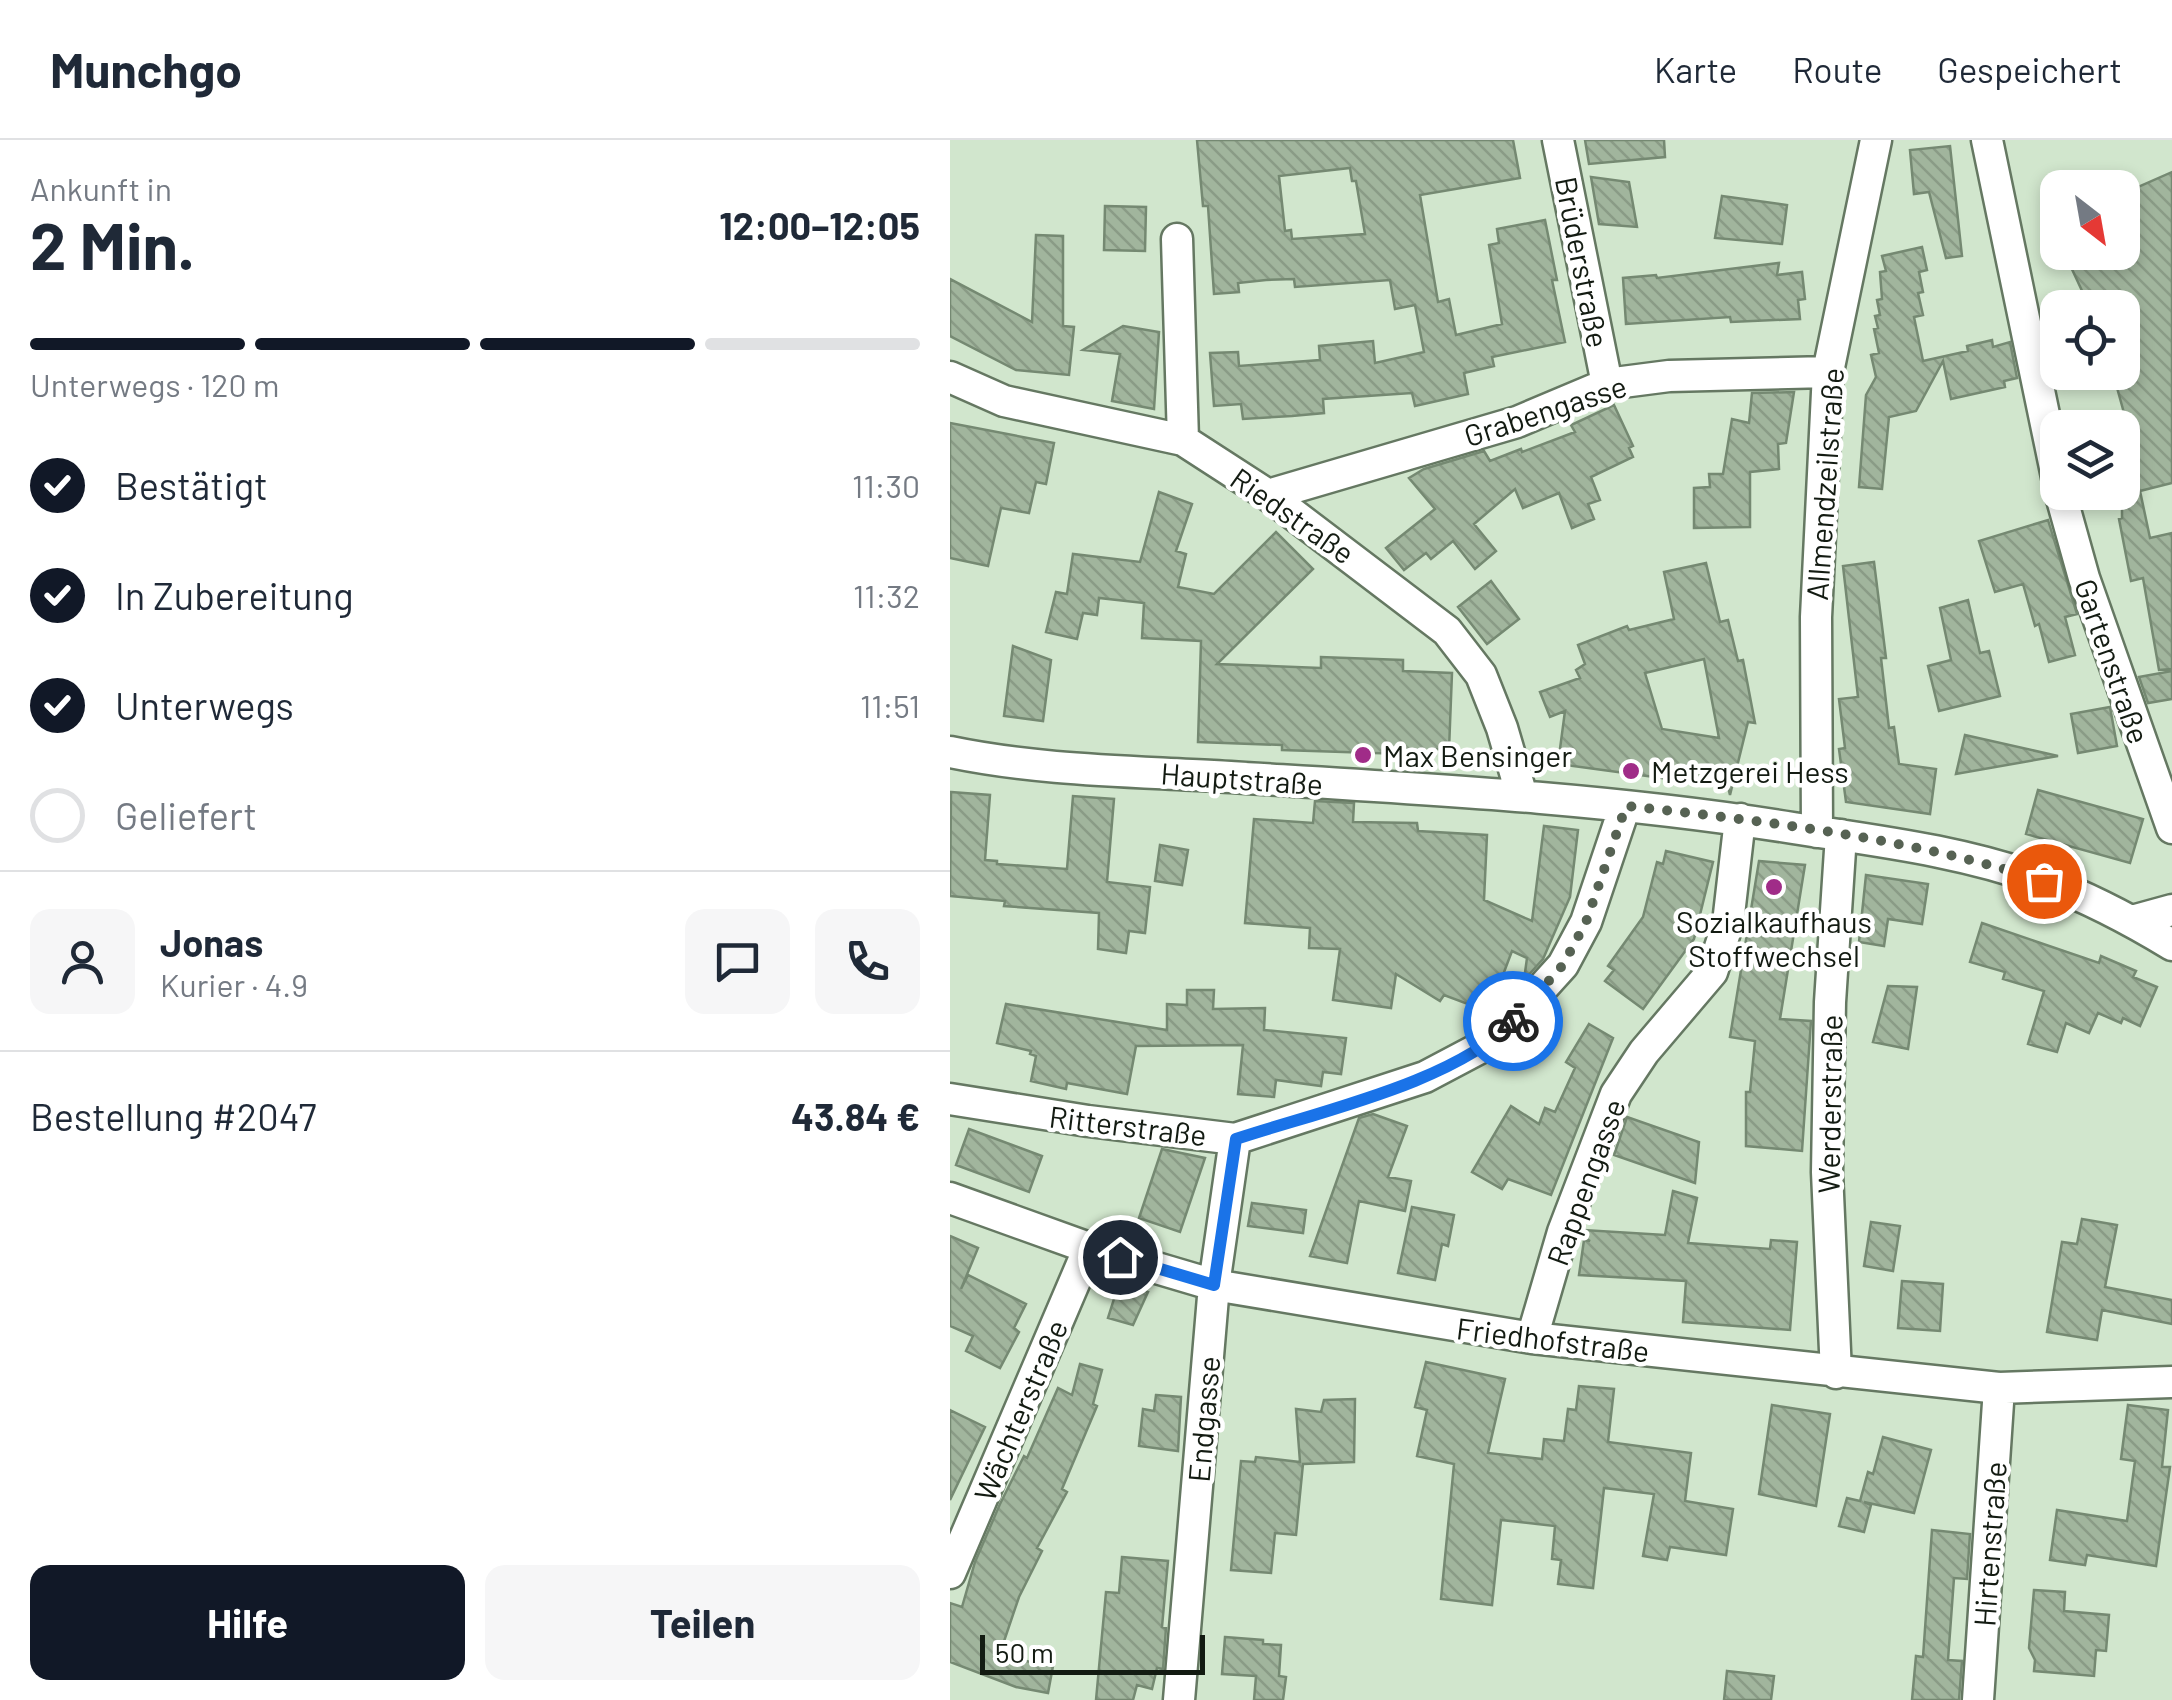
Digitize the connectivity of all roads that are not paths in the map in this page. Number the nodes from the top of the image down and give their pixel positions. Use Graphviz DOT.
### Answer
graph roads {
  1 [pos="1558,140"];
  2 [pos="1876,140"];
  3 [pos="1986,140"];
  4 [pos="1177,239"];
  5 [pos="1828,372"];
  6 [pos="950,377"];
  7 [pos="1607,384"];
  8 [pos="2043,410"];
  9 [pos="1183,440"];
  10 [pos="1268,494"];
  11 [pos="2065,510"];
  12 [pos="950,752"];
  13 [pos="1522,796"];
  14 [pos="1626,806"];
  15 [pos="1740,819"];
  16 [pos="2172,828"];
  17 [pos="1829,833"];
  18 [pos="2172,910"];
  19 [pos="2132,922"];
  20 [pos="2172,945"];
  21 [pos="950,1099"];
  22 [pos="1236,1139"];
  23 [pos="950,1198"];
  24 [pos="1089,1248"];
  25 [pos="1214,1285"];
  26 [pos="1532,1338"];
  27 [pos="1836,1373"];
  28 [pos="2172,1382"];
  29 [pos="2000,1388"];
  30 [pos="950,1574"];
  31 [pos="1179,1700"];
  32 [pos="1978,1700"];
  1 -- 7 [label="street, Brüderstraße"];
  2 -- 5 [label="street, Allmendzeilstraße"];
  3 -- 8 [label="street"];
  4 -- 9 [label="street"];
  5 -- 7 [label="street, Grabengasse"];
  5 -- 17 [label="street, Allmendzeilstraße"];
  6 -- 9 [label="street, Riedstraße"];
  7 -- 10 [label="street, Grabengasse"];
  9 -- 10 [label="street, Riedstraße"];
  10 -- 13 [label="street, Riedstraße"];
  11 -- 16 [label="street, Gartenstraße"];
  12 -- 13 [label="street, Hauptstraße"];
  13 -- 14 [label="street, Hauptstraße"];
  14 -- 15 [label="street, Hauptstraße"];
  14 -- 22 [label="street, Ritterstraße"];
  15 -- 17 [label="street, Hauptstraße"];
  15 -- 26 [label="street, Rappengasse"];
  17 -- 19 [label="street, Hauptstraße"];
  17 -- 27 [label="street, Werderstraße"];
  18 -- 19 [label="street"];
  19 -- 20 [label="street, Hauptstraße"];
  21 -- 22 [label="street, Ritterstraße"];
  22 -- 25 [label="street, Endgasse"];
  23 -- 24 [label="street, Friedhofstraße"];
  24 -- 25 [label="street, Friedhofstraße"];
  24 -- 30 [label="street, Wächterstraße"];
  25 -- 26 [label="street, Friedhofstraße"];
  25 -- 31 [label="street, Endgasse"];
  26 -- 27 [label="street, Friedhofstraße"];
  27 -- 29 [label="street, Friedhofstraße"];
  28 -- 29 [label="street, Friedhofstraße"];
  29 -- 32 [label="street, Hirtenstraße"];
}
